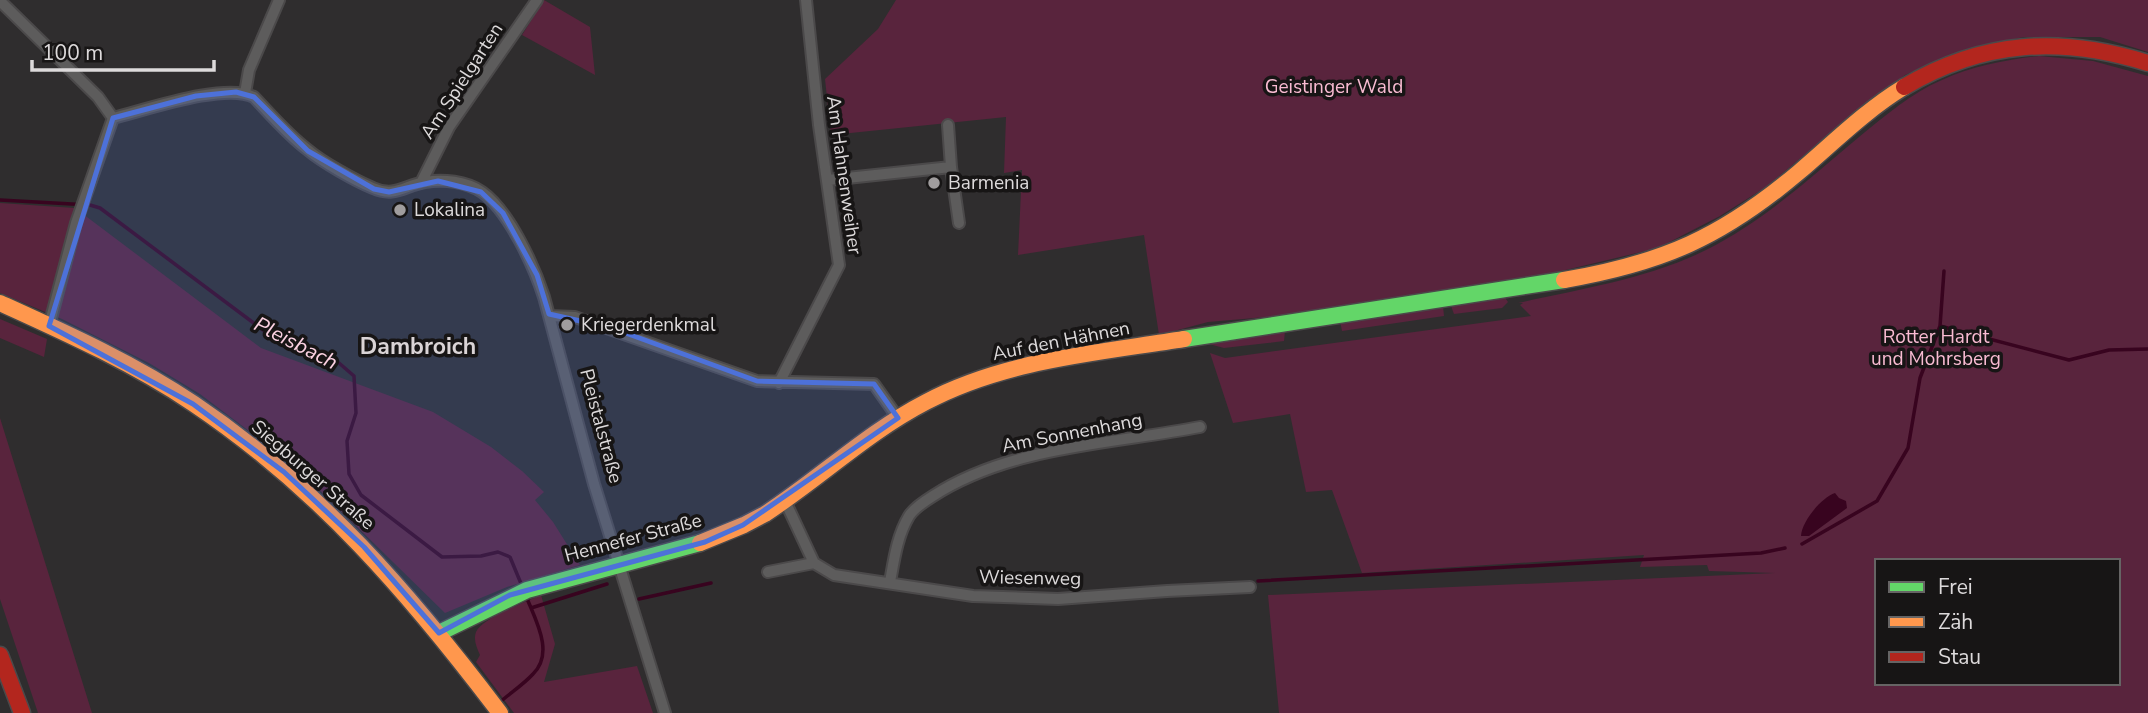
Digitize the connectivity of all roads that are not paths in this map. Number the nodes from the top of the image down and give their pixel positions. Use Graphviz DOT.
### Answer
graph roads {
  1 [pos="279,0"];
  2 [pos="537,0"];
  3 [pos="806,0"];
  4 [pos="0,1"];
  5 [pos="2148,63"];
  6 [pos="245,93"];
  7 [pos="113,118"];
  8 [pos="947,125"];
  9 [pos="951,167"];
  10 [pos="828,180"];
  11 [pos="421,183"];
  12 [pos="958,223"];
  13 [pos="0,303"];
  14 [pos="550,316"];
  15 [pos="49,326"];
  16 [pos="779,383"];
  17 [pos="898,418"];
  18 [pos="1199,427"];
  19 [pos="785,501"];
  20 [pos="814,563"];
  21 [pos="619,565"];
  22 [pos="768,572"];
  23 [pos="890,582"];
  24 [pos="1250,587"];
  25 [pos="439,633"];
  26 [pos="0,655"];
  27 [pos="22,713"];
  28 [pos="500,713"];
  29 [pos="665,713"];
  1 -- 6 [label="street"];
  2 -- 11 [label="street, Am Spielgarten"];
  3 -- 10 [label="street, Am Hahnenweiher"];
  4 -- 7 [label="street"];
  5 -- 17 [label="main road, Auf den Hähnen"];
  6 -- 7 [label="street"];
  6 -- 11 [label="street, Pleistalstraße"];
  7 -- 15 [label="street"];
  8 -- 9 [label="street"];
  9 -- 10 [label="street"];
  9 -- 12 [label="street"];
  10 -- 16 [label="street, Am Hahnenweiher"];
  11 -- 14 [label="street, Pleistalstraße"];
  13 -- 15 [label="main road"];
  14 -- 16 [label="street"];
  14 -- 21 [label="street, Pleistalstraße"];
  15 -- 25 [label="main road, Siegburger Straße"];
  16 -- 17 [label="street"];
  17 -- 19 [label="main road, Hennefer Straße"];
  18 -- 23 [label="street, Am Sonnenhang"];
  19 -- 20 [label="street"];
  19 -- 21 [label="main road, Hennefer Straße"];
  20 -- 22 [label="street"];
  20 -- 23 [label="street, Wiesenweg"];
  21 -- 25 [label="main road, Hennefer Straße"];
  21 -- 29 [label="street, Pleistalstraße"];
  23 -- 24 [label="street, Wiesenweg"];
  25 -- 28 [label="main road, Siegburger Straße"];
  26 -- 27 [label="main road"];
}
